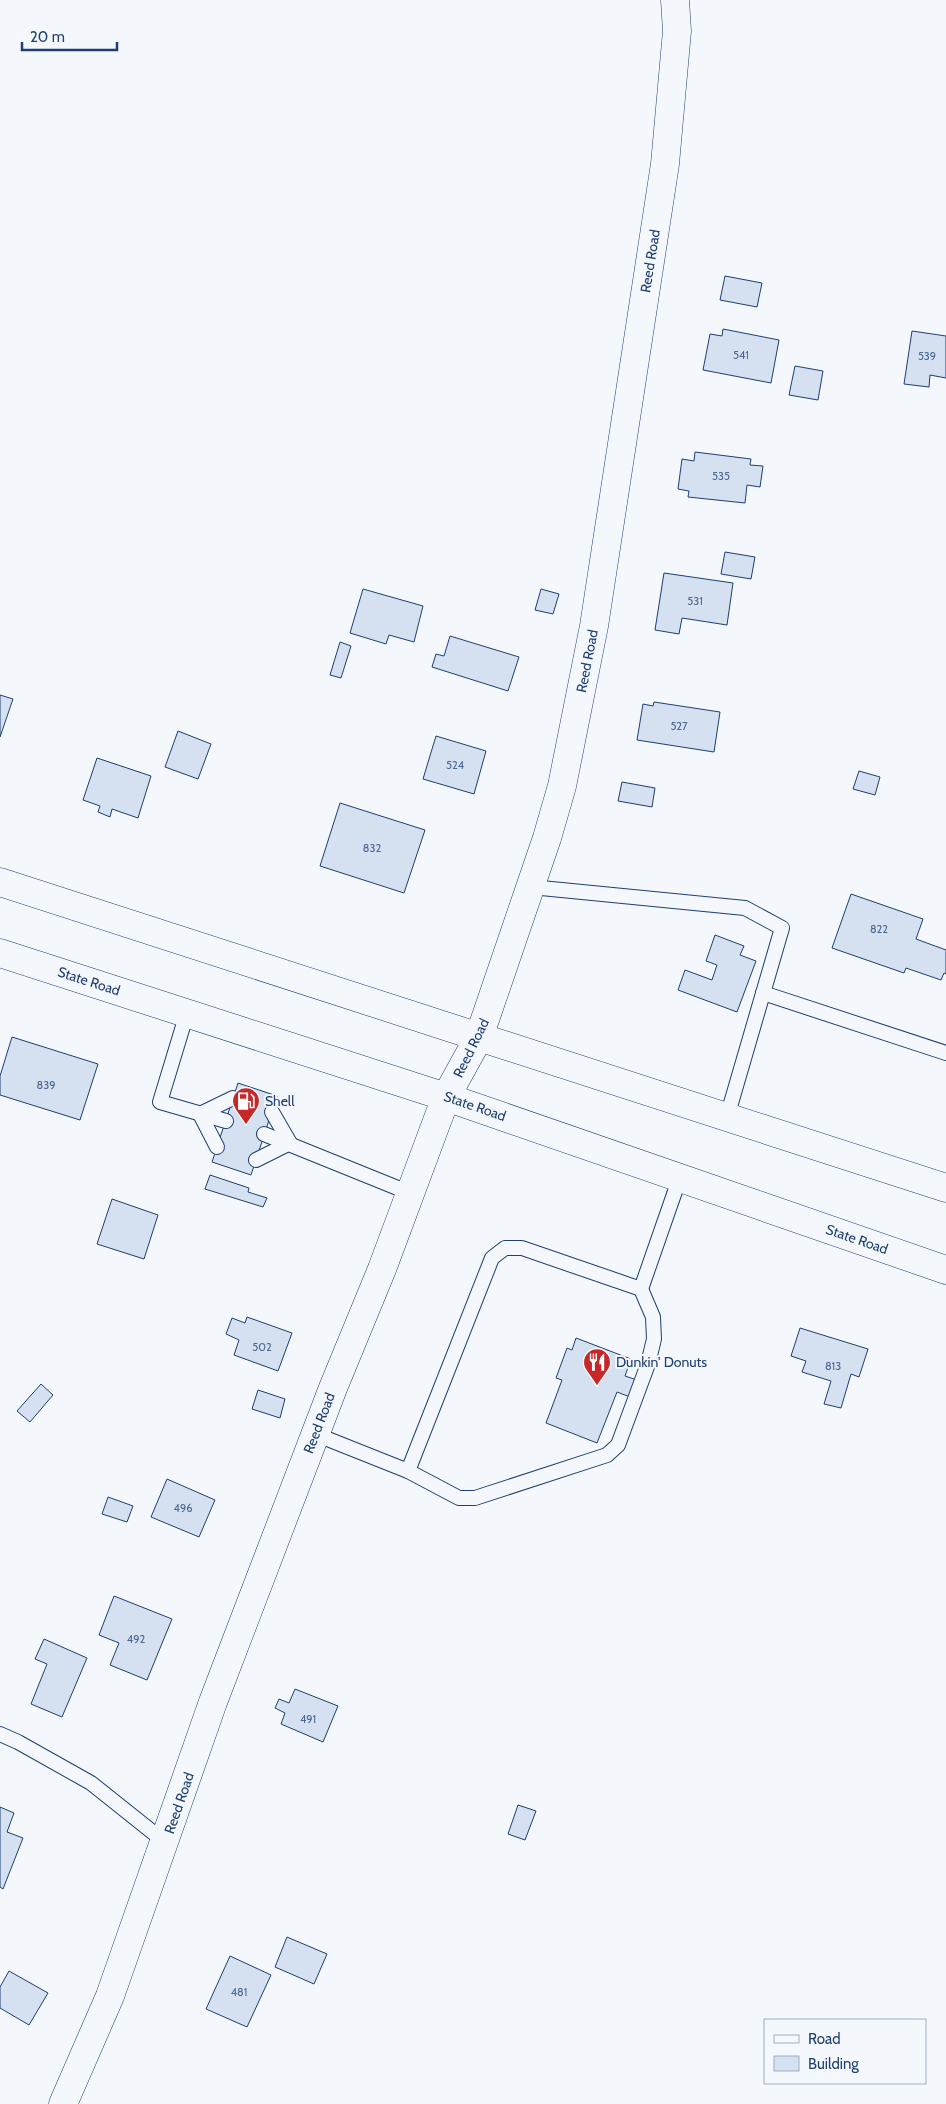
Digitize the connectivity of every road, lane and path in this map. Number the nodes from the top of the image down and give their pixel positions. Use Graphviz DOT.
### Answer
graph roads {
  1 [pos="675,0"];
  2 [pos="0,882"];
  3 [pos="531,887"];
  4 [pos="0,952"];
  5 [pos="763,993"];
  6 [pos="187,1013"];
  7 [pos="479,1037"];
  8 [pos="946,1053"];
  9 [pos="446,1097"];
  10 [pos="233,1098"];
  11 [pos="272,1112"];
  12 [pos="200,1114"];
  13 [pos="727,1117"];
  14 [pos="226,1121"];
  15 [pos="264,1134"];
  16 [pos="290,1143"];
  17 [pos="217,1147"];
  18 [pos="256,1160"];
  19 [pos="680,1177"];
  20 [pos="946,1188"];
  21 [pos="410,1193"];
  22 [pos="946,1270"];
  23 [pos="641,1289"];
  24 [pos="315,1434"];
  25 [pos="408,1471"];
  26 [pos="0,1734"];
  27 [pos="165,1842"];
  28 [pos="64,2104"];
  1 -- 3 [label="street, Reed Road"];
  2 -- 7 [label="street"];
  3 -- 5 [label="lane"];
  3 -- 7 [label="street, Reed Road"];
  4 -- 6 [label="street, State Road"];
  5 -- 8 [label="lane"];
  5 -- 13 [label="lane"];
  6 -- 9 [label="street, State Road"];
  6 -- 12 [label="lane"];
  7 -- 9 [label="street, Reed Road"];
  7 -- 13 [label="street"];
  9 -- 19 [label="street, State Road"];
  9 -- 21 [label="street, Reed Road"];
  10 -- 12 [label="lane"];
  11 -- 16 [label="lane"];
  12 -- 14 [label="lane"];
  12 -- 17 [label="lane"];
  13 -- 20 [label="street"];
  15 -- 16 [label="lane"];
  16 -- 18 [label="lane"];
  16 -- 21 [label="lane"];
  19 -- 22 [label="street, State Road"];
  19 -- 23 [label="lane"];
  21 -- 24 [label="street, Reed Road"];
  23 -- 25 [label="lane"];
  23 -- 25 [label="lane"];
  24 -- 25 [label="lane"];
  24 -- 27 [label="street, Reed Road"];
  26 -- 27 [label="lane"];
  27 -- 28 [label="street, Reed Road"];
}
